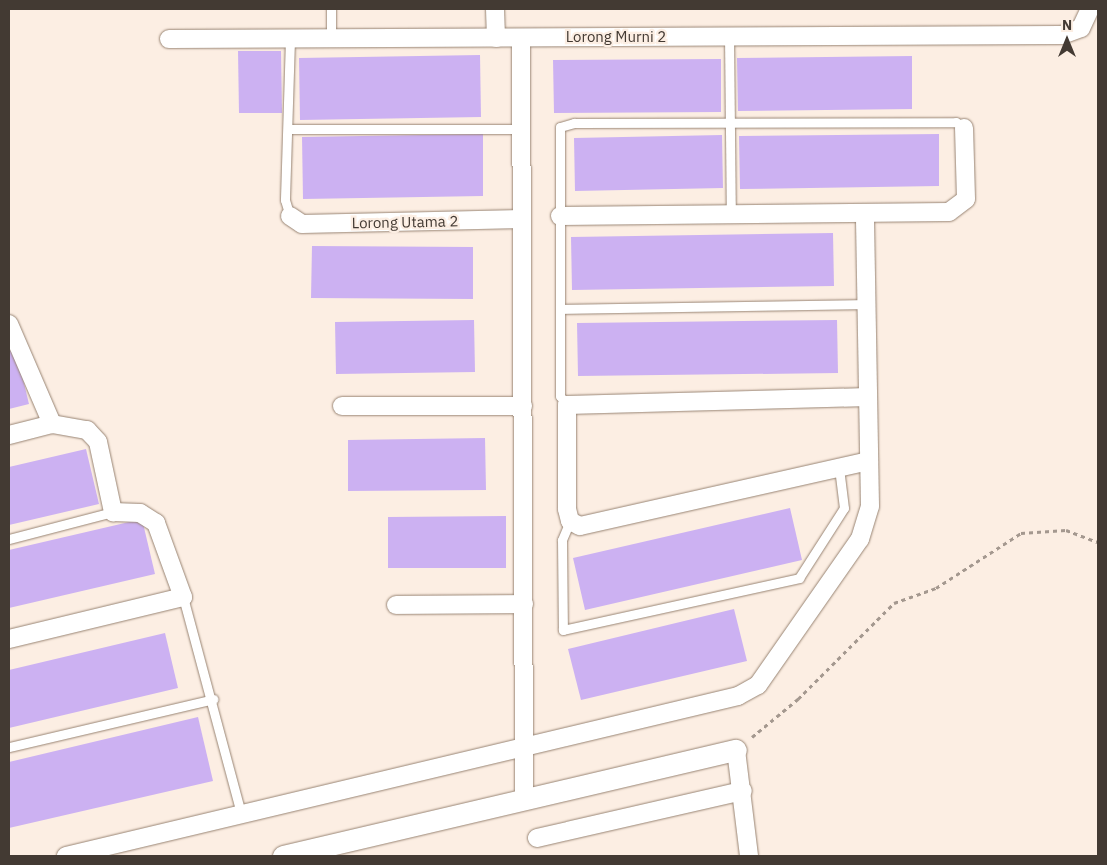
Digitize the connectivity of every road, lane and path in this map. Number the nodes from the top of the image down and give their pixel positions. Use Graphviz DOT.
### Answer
graph roads {
  1 [pos="330,9"];
  2 [pos="495,9"];
  3 [pos="1090,9"];
  4 [pos="729,36"];
  5 [pos="331,38"];
  6 [pos="496,38"];
  7 [pos="521,38"];
  8 [pos="169,39"];
  9 [pos="290,39"];
  10 [pos="731,125"];
  11 [pos="964,128"];
  12 [pos="522,129"];
  13 [pos="289,130"];
  14 [pos="866,213"];
  15 [pos="731,214"];
  16 [pos="290,216"];
  17 [pos="560,216"];
  18 [pos="522,219"];
  19 [pos="866,304"];
  20 [pos="560,309"];
  21 [pos="9,324"];
  22 [pos="868,397"];
  23 [pos="567,405"];
  24 [pos="342,406"];
  25 [pos="523,406"];
  26 [pos="52,424"];
  27 [pos="9,435"];
  28 [pos="869,461"];
  29 [pos="839,468"];
  30 [pos="113,512"];
  31 [pos="570,521"];
  32 [pos="9,539"];
  33 [pos="1098,542"];
  34 [pos="183,597"];
  35 [pos="524,604"];
  36 [pos="396,605"];
  37 [pos="9,639"];
  38 [pos="213,698"];
  39 [pos="9,747"];
  40 [pos="524,747"];
  41 [pos="736,750"];
  42 [pos="743,791"];
  43 [pos="524,799"];
  44 [pos="241,814"];
  45 [pos="537,838"];
  46 [pos="66,856"];
  47 [pos="283,856"];
  48 [pos="749,856"];
  1 -- 5 [label="lane"];
  2 -- 6 [label="street"];
  3 -- 4 [label="street, Lorong Murni 2"];
  4 -- 7 [label="street, Lorong Murni 2"];
  4 -- 10 [label="lane"];
  5 -- 6 [label="street, Lorong Murni 2"];
  5 -- 9 [label="street, Lorong Murni 2"];
  6 -- 7 [label="street, Lorong Murni 2"];
  7 -- 12 [label="street"];
  8 -- 9 [label="street, Lorong Murni 2"];
  9 -- 13 [label="lane"];
  10 -- 11 [label="lane"];
  10 -- 15 [label="lane"];
  10 -- 17 [label="lane"];
  11 -- 14 [label="street"];
  12 -- 13 [label="lane"];
  12 -- 18 [label="street"];
  13 -- 16 [label="lane"];
  14 -- 15 [label="street"];
  14 -- 19 [label="street"];
  15 -- 17 [label="street"];
  16 -- 18 [label="street, Lorong Utama 2"];
  17 -- 20 [label="lane"];
  18 -- 25 [label="street"];
  19 -- 20 [label="lane"];
  19 -- 22 [label="street"];
  20 -- 23 [label="lane"];
  21 -- 26 [label="street"];
  22 -- 23 [label="street"];
  22 -- 28 [label="street"];
  23 -- 31 [label="street"];
  24 -- 25 [label="street"];
  25 -- 35 [label="street"];
  26 -- 27 [label="street"];
  26 -- 30 [label="street"];
  28 -- 29 [label="street"];
  28 -- 40 [label="street"];
  29 -- 31 [label="street"];
  29 -- 31 [label="lane"];
  30 -- 32 [label="lane"];
  30 -- 34 [label="street"];
  33 -- 41 [label="path"];
  34 -- 37 [label="street"];
  34 -- 38 [label="lane"];
  35 -- 36 [label="street"];
  35 -- 40 [label="street"];
  38 -- 39 [label="lane"];
  38 -- 44 [label="lane"];
  40 -- 43 [label="street"];
  40 -- 44 [label="street"];
  41 -- 42 [label="street"];
  41 -- 43 [label="street"];
  42 -- 45 [label="street"];
  42 -- 48 [label="street"];
  43 -- 47 [label="street"];
  44 -- 46 [label="street"];
}
